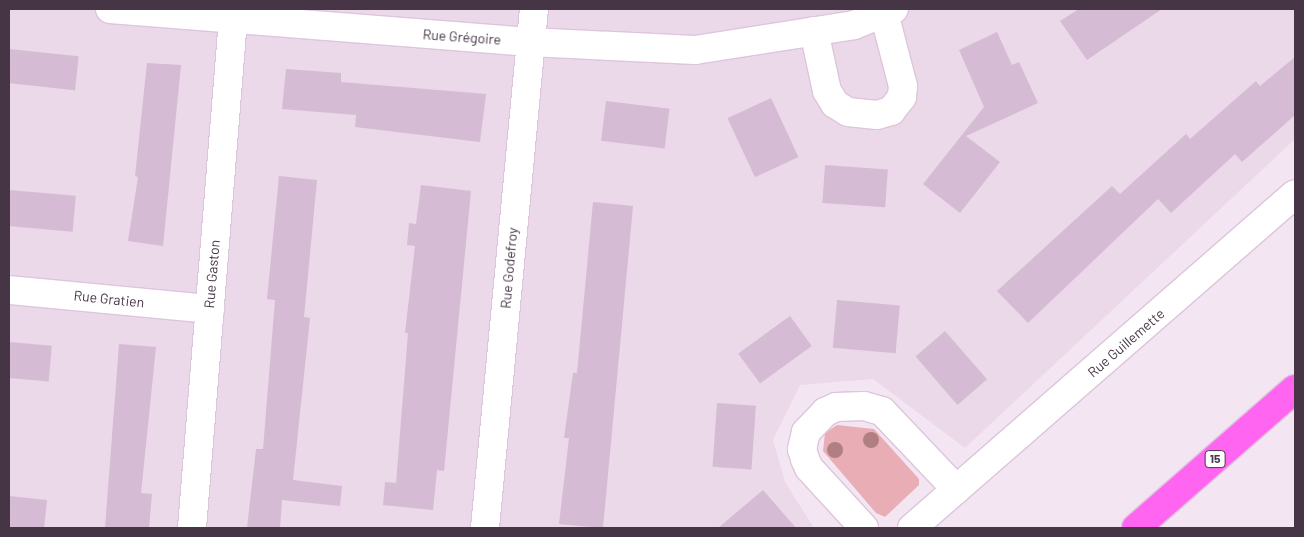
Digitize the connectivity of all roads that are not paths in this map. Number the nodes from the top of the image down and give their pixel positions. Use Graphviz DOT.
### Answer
graph roads {
  1 [pos="110,9"];
  2 [pos="534,9"];
  3 [pos="889,11"];
  4 [pos="233,20"];
  5 [pos="814,31"];
  6 [pos="530,42"];
  7 [pos="1295,194"];
  8 [pos="9,290"];
  9 [pos="210,309"];
  10 [pos="1295,389"];
  11 [pos="956,489"];
  12 [pos="192,528"];
  13 [pos="485,528"];
  14 [pos="864,528"];
  15 [pos="912,528"];
  16 [pos="1136,528"];
  1 -- 4 [label="street, Rue Grégoire"];
  2 -- 6 [label="street, Rue Godefroy"];
  3 -- 5 [label="street, Rue Grégoire"];
  3 -- 5 [label="street, Rue Grégoire"];
  4 -- 6 [label="street, Rue Grégoire"];
  4 -- 9 [label="street, Rue Gaston"];
  5 -- 6 [label="street, Rue Grégoire"];
  6 -- 13 [label="street, Rue Godefroy"];
  7 -- 11 [label="street, Rue Guillemette"];
  8 -- 9 [label="street, Rue Gratien"];
  9 -- 12 [label="street, Rue Gaston"];
  10 -- 16 [label="highway, 15"];
  11 -- 14 [label="street"];
  11 -- 15 [label="street, Rue Guillemette"];
}
